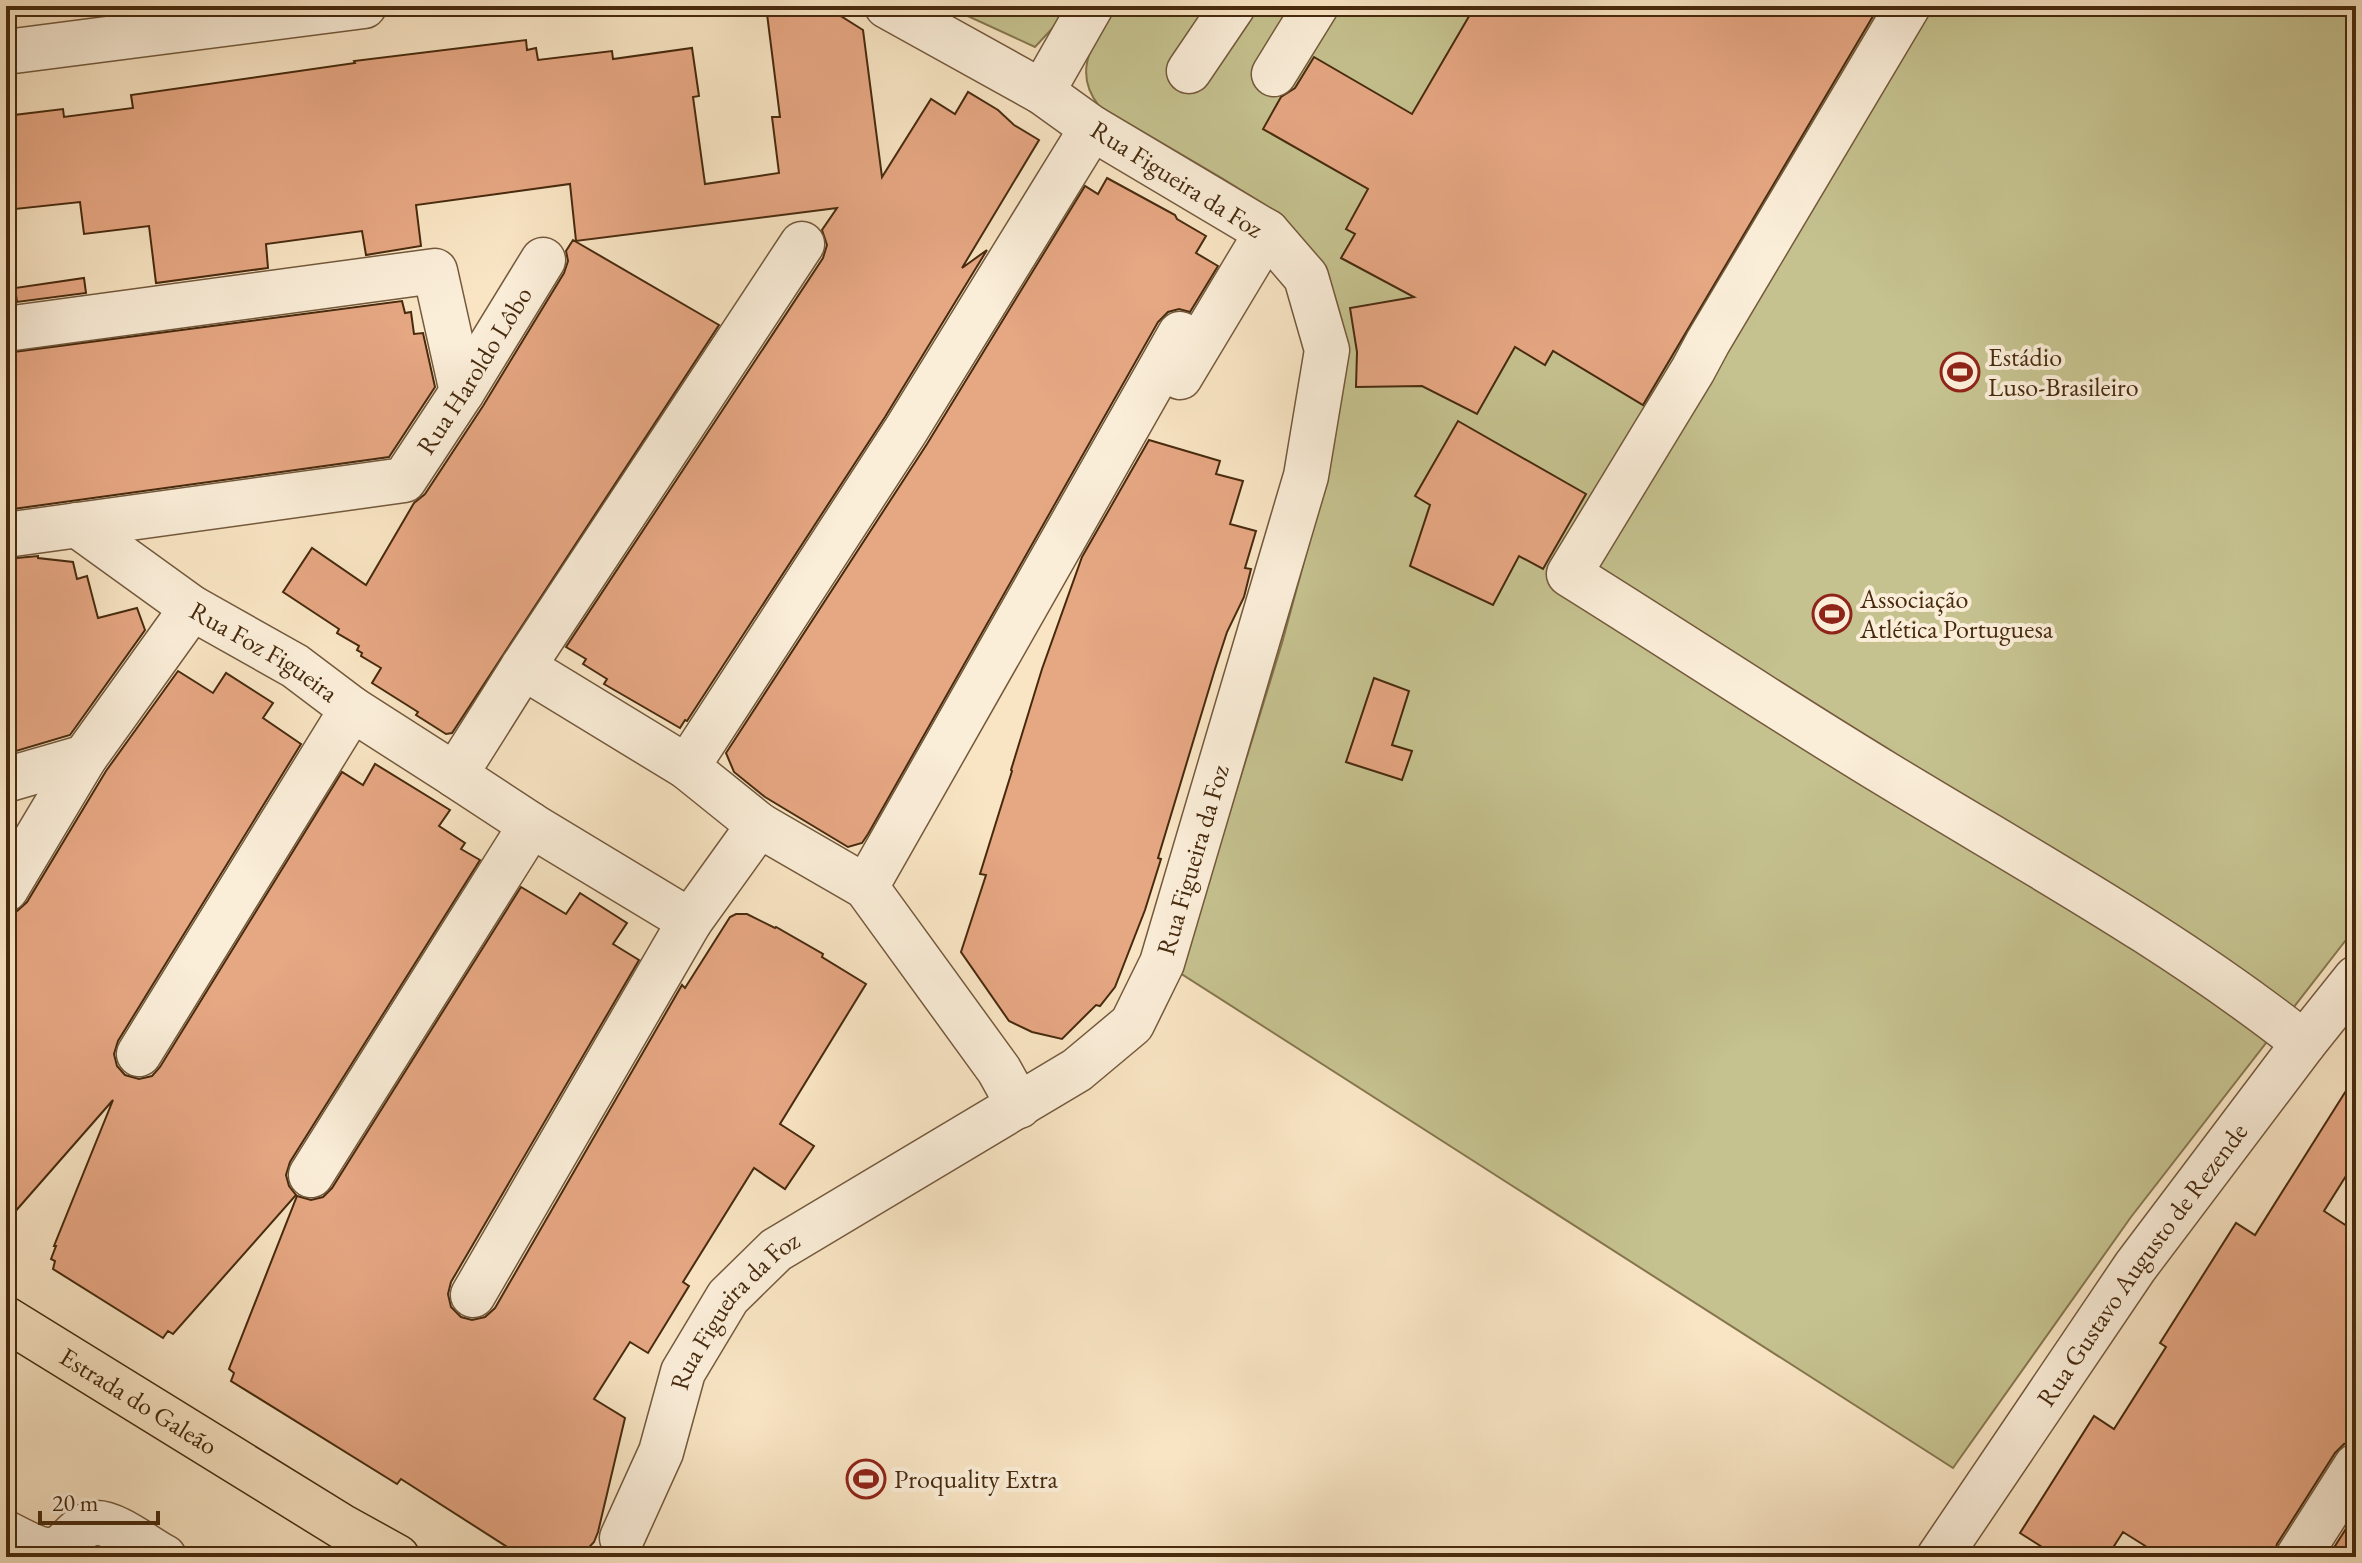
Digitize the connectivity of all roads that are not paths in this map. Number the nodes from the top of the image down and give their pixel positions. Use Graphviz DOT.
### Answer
graph roads {
  1 [pos="364,6"];
  2 [pos="887,6"];
  3 [pos="1091,6"];
  4 [pos="1233,6"];
  5 [pos="1316,6"];
  6 [pos="1908,6"];
  7 [pos="6,52"];
  8 [pos="1189,71"];
  9 [pos="1274,74"];
  10 [pos="1042,92"];
  11 [pos="1092,128"];
  12 [pos="1267,232"];
  13 [pos="802,244"];
  14 [pos="543,260"];
  15 [pos="6,329"];
  16 [pos="1180,334"];
  17 [pos="462,392"];
  18 [pos="1155,421"];
  19 [pos="77,525"];
  20 [pos="6,535"];
  21 [pos="192,608"];
  22 [pos="523,667"];
  23 [pos="352,709"];
  24 [pos="85,757"];
  25 [pos="687,767"];
  26 [pos="455,775"];
  27 [pos="6,780"];
  28 [pos="531,825"];
  29 [pos="759,825"];
  30 [pos="866,887"];
  31 [pos="6,889"];
  32 [pos="690,921"];
  33 [pos="2356,978"];
  34 [pos="2304,1043"];
  35 [pos="139,1054"];
  36 [pos="1009,1088"];
  37 [pos="311,1175"];
  38 [pos="473,1295"];
  39 [pos="6,1319"];
  40 [pos="2356,1466"];
  41 [pos="6,1511"];
  42 [pos="6,1533"];
  43 [pos="65,1545"];
  44 [pos="617,1551"];
  45 [pos="164,1557"];
  46 [pos="397,1557"];
  47 [pos="1939,1557"];
  48 [pos="2298,1557"];
  1 -- 7 [label="street"];
  2 -- 10 [label="street, Rua Figueira da Foz"];
  3 -- 10 [label="street"];
  4 -- 8 [label="street"];
  5 -- 9 [label="street"];
  6 -- 34 [label="street"];
  10 -- 11 [label="street, Rua Figueira da Foz"];
  11 -- 12 [label="street, Rua Figueira da Foz"];
  11 -- 25 [label="street"];
  12 -- 18 [label="street"];
  12 -- 36 [label="street, Rua Figueira da Foz"];
  13 -- 22 [label="street"];
  14 -- 17 [label="street, Rua Haroldo Lôbo"];
  15 -- 17 [label="street"];
  16 -- 30 [label="street"];
  17 -- 19 [label="street, Rua Haroldo Lôbo"];
  19 -- 20 [label="street"];
  19 -- 21 [label="street, Rua Foz Figueira"];
  21 -- 23 [label="street, Rua Foz Figueira"];
  21 -- 24 [label="street"];
  22 -- 25 [label="street"];
  22 -- 26 [label="street"];
  23 -- 26 [label="street, Rua Foz Figueira"];
  23 -- 35 [label="street"];
  24 -- 27 [label="street"];
  24 -- 31 [label="street"];
  25 -- 29 [label="street"];
  26 -- 28 [label="street, Rua Foz Figueira"];
  28 -- 32 [label="street, Rua Foz Figueira"];
  28 -- 37 [label="street"];
  29 -- 30 [label="street"];
  29 -- 32 [label="street"];
  30 -- 36 [label="street"];
  32 -- 38 [label="street"];
  33 -- 34 [label="street, Rua Gustavo Augusto de Rezende"];
  34 -- 47 [label="street, Rua Gustavo Augusto de Rezende"];
  36 -- 44 [label="street, Rua Figueira da Foz"];
  39 -- 46 [label="main road, Estrada do Galeão"];
  40 -- 48 [label="street"];
  41 -- 43 [label="street"];
  42 -- 43 [label="street"];
  43 -- 45 [label="street"];
}
